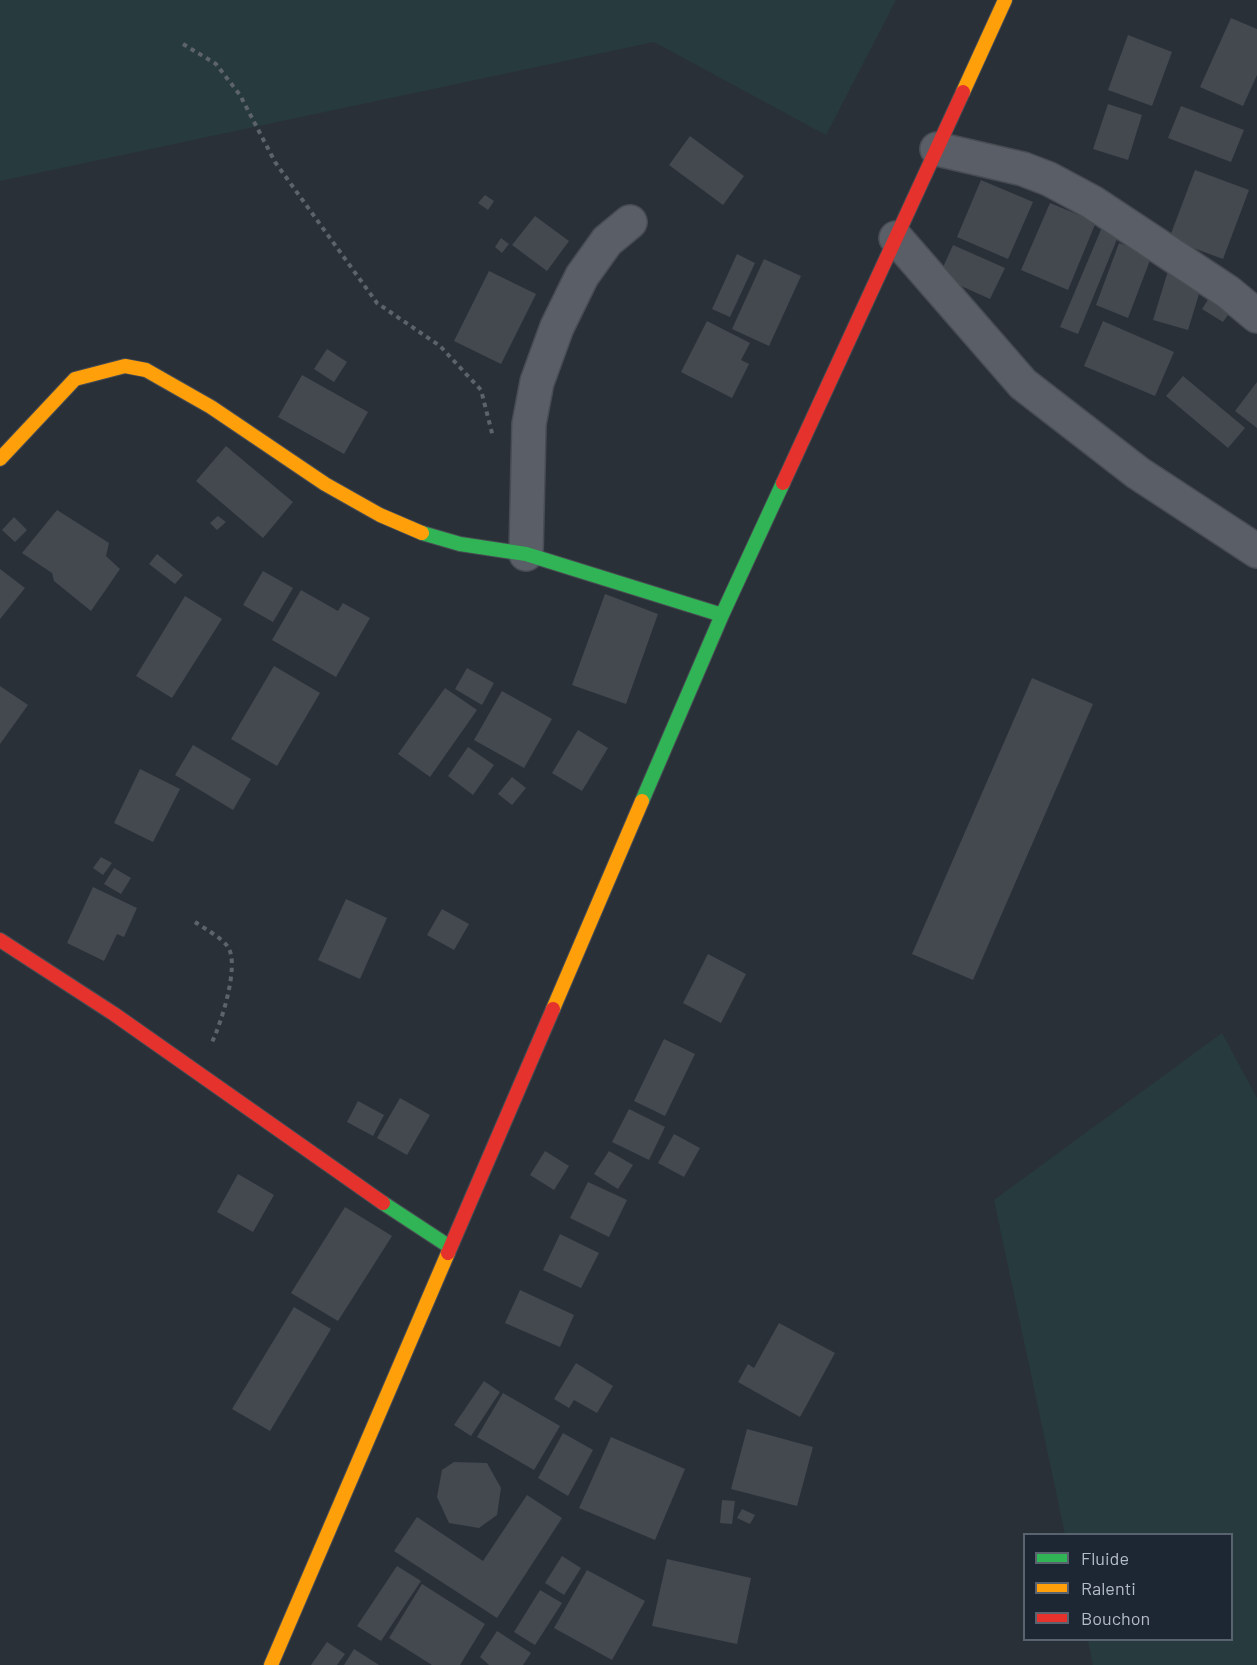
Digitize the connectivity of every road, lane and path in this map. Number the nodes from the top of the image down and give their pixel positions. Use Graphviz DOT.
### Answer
graph roads {
  1 [pos="1005,0"];
  2 [pos="183,44"];
  3 [pos="937,149"];
  4 [pos="630,222"];
  5 [pos="896,238"];
  6 [pos="1257,316"];
  7 [pos="496,445"];
  8 [pos="0,459"];
  9 [pos="1257,551"];
  10 [pos="526,554"];
  11 [pos="722,615"];
  12 [pos="195,922"];
  13 [pos="0,940"];
  14 [pos="198,1071"];
  15 [pos="450,1247"];
  16 [pos="271,1665"];
  1 -- 3 [label="main road"];
  2 -- 7 [label="path"];
  3 -- 5 [label="main road"];
  3 -- 6 [label="street"];
  4 -- 10 [label="street"];
  5 -- 9 [label="street"];
  5 -- 11 [label="main road"];
  8 -- 10 [label="main road"];
  10 -- 11 [label="main road"];
  11 -- 15 [label="main road"];
  12 -- 14 [label="path"];
  13 -- 14 [label="main road"];
  14 -- 15 [label="main road"];
  15 -- 16 [label="main road"];
}
